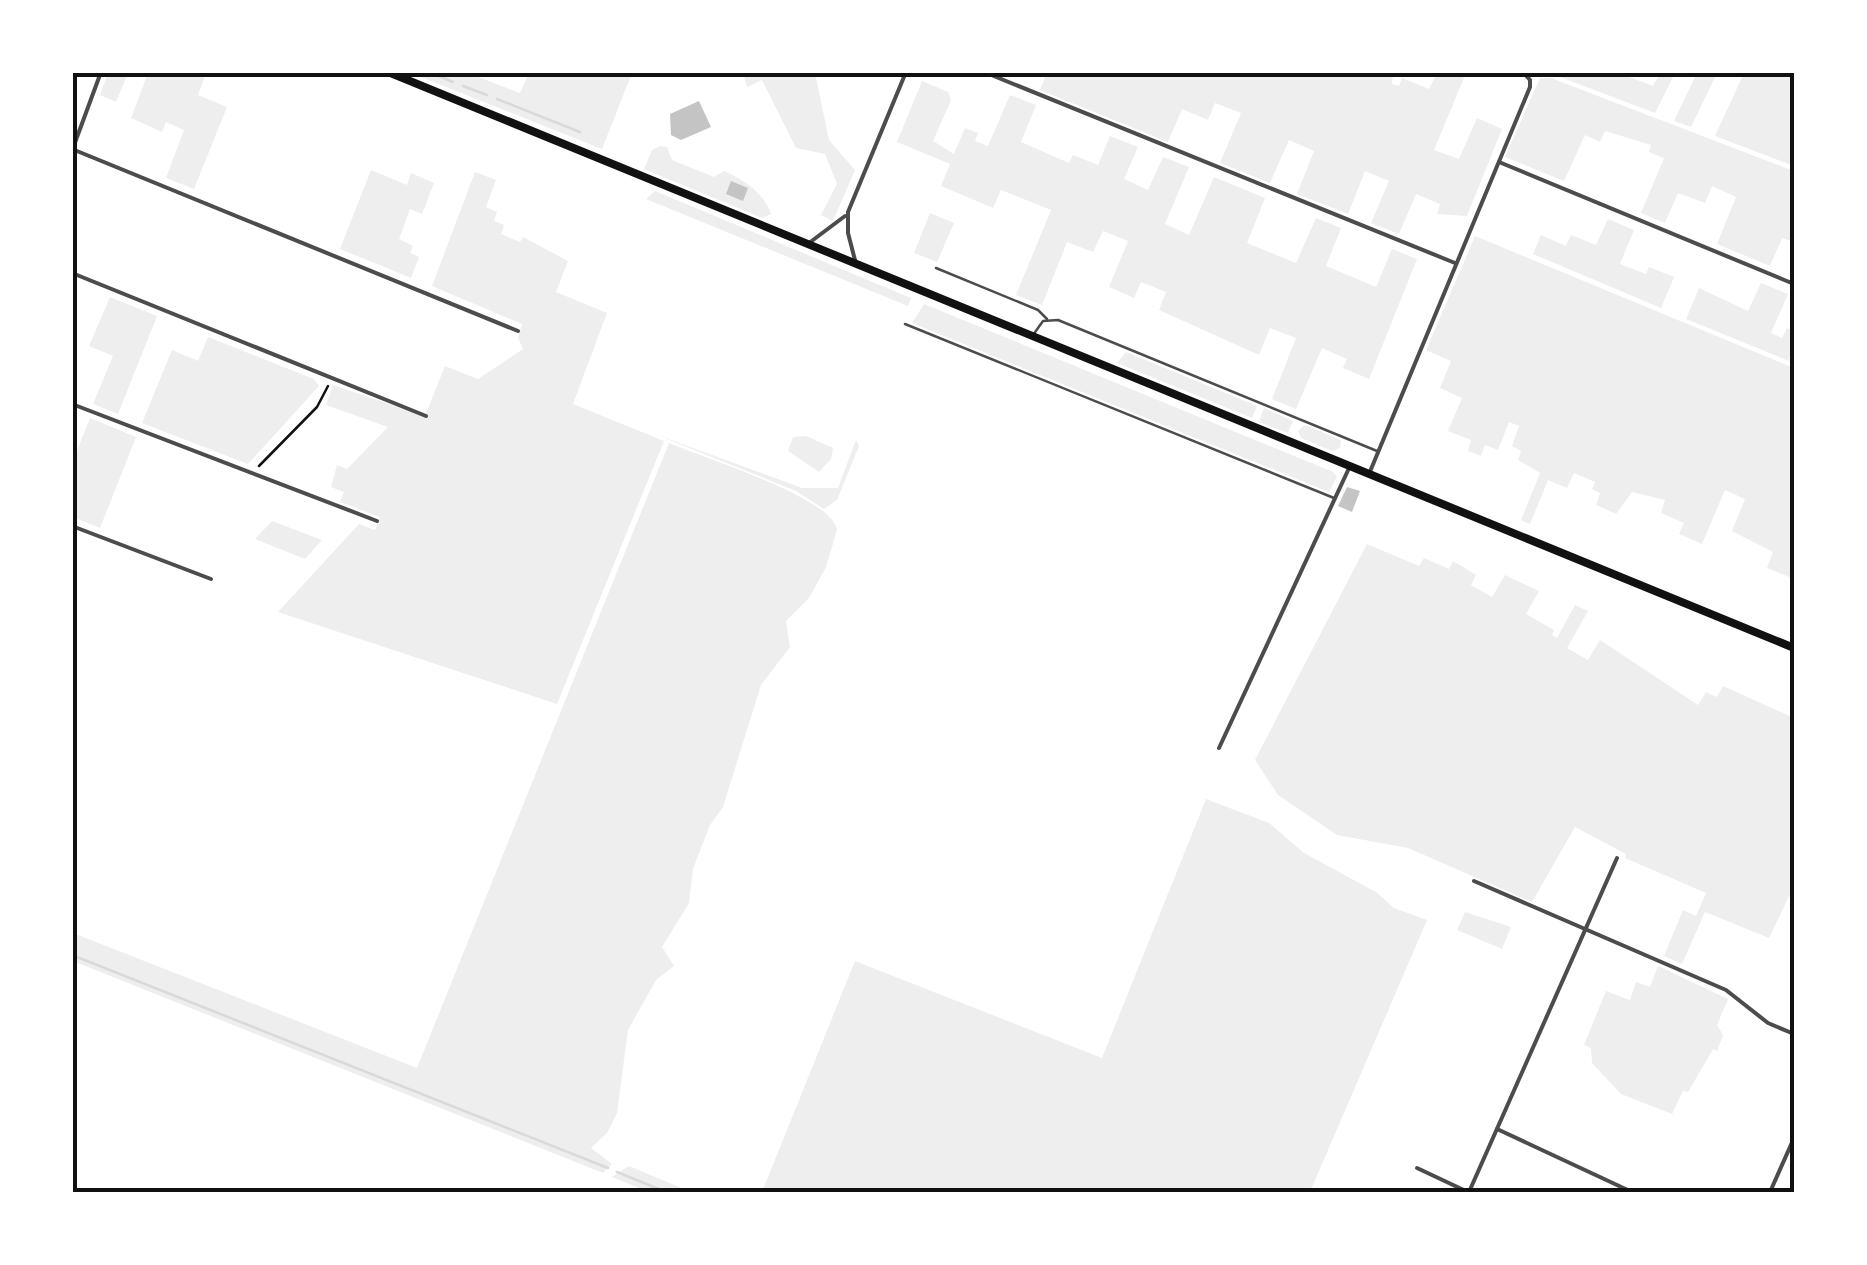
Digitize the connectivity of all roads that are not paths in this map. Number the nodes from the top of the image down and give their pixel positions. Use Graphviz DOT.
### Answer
graph roads {
  1 [pos="100,72"];
  2 [pos="388,72"];
  3 [pos="906,72"];
  4 [pos="984,72"];
  5 [pos="1522,72"];
  6 [pos="72,149"];
  7 [pos="1499,162"];
  8 [pos="848,212"];
  9 [pos="807,244"];
  10 [pos="1455,263"];
  11 [pos="856,264"];
  12 [pos="936,268"];
  13 [pos="72,273"];
  14 [pos="1794,284"];
  15 [pos="1047,319"];
  16 [pos="905,324"];
  17 [pos="518,331"];
  18 [pos="1032,336"];
  19 [pos="72,404"];
  20 [pos="426,416"];
  21 [pos="1378,452"];
  22 [pos="1350,466"];
  23 [pos="1369,474"];
  24 [pos="1334,498"];
  25 [pos="377,522"];
  26 [pos="72,526"];
  27 [pos="211,579"];
  28 [pos="1794,648"];
  29 [pos="1219,748"];
  30 [pos="1617,858"];
  31 [pos="1474,881"];
  32 [pos="1585,929"];
  33 [pos="1794,1034"];
  34 [pos="1497,1129"];
  35 [pos="1794,1138"];
  36 [pos="1417,1168"];
  37 [pos="1469,1192"];
  38 [pos="1632,1192"];
  39 [pos="1770,1192"];
  1 -- 6 [label="street"];
  2 -- 9 [label="highway"];
  3 -- 8 [label="street"];
  4 -- 10 [label="street"];
  5 -- 7 [label="street"];
  6 -- 17 [label="street"];
  7 -- 10 [label="street"];
  7 -- 14 [label="street"];
  8 -- 9 [label="street"];
  8 -- 11 [label="street"];
  9 -- 11 [label="highway"];
  10 -- 21 [label="street"];
  11 -- 18 [label="highway"];
  12 -- 15 [label="lane"];
  13 -- 20 [label="street"];
  15 -- 18 [label="lane"];
  15 -- 21 [label="lane"];
  16 -- 24 [label="lane"];
  18 -- 22 [label="highway"];
  19 -- 25 [label="street"];
  21 -- 23 [label="street"];
  22 -- 23 [label="highway"];
  22 -- 24 [label="street"];
  23 -- 28 [label="highway"];
  24 -- 29 [label="street"];
  26 -- 27 [label="street"];
  30 -- 32 [label="street"];
  31 -- 32 [label="street"];
  32 -- 33 [label="street"];
  32 -- 34 [label="street"];
  34 -- 37 [label="street"];
  34 -- 38 [label="street"];
  35 -- 39 [label="street"];
  36 -- 37 [label="street"];
}
